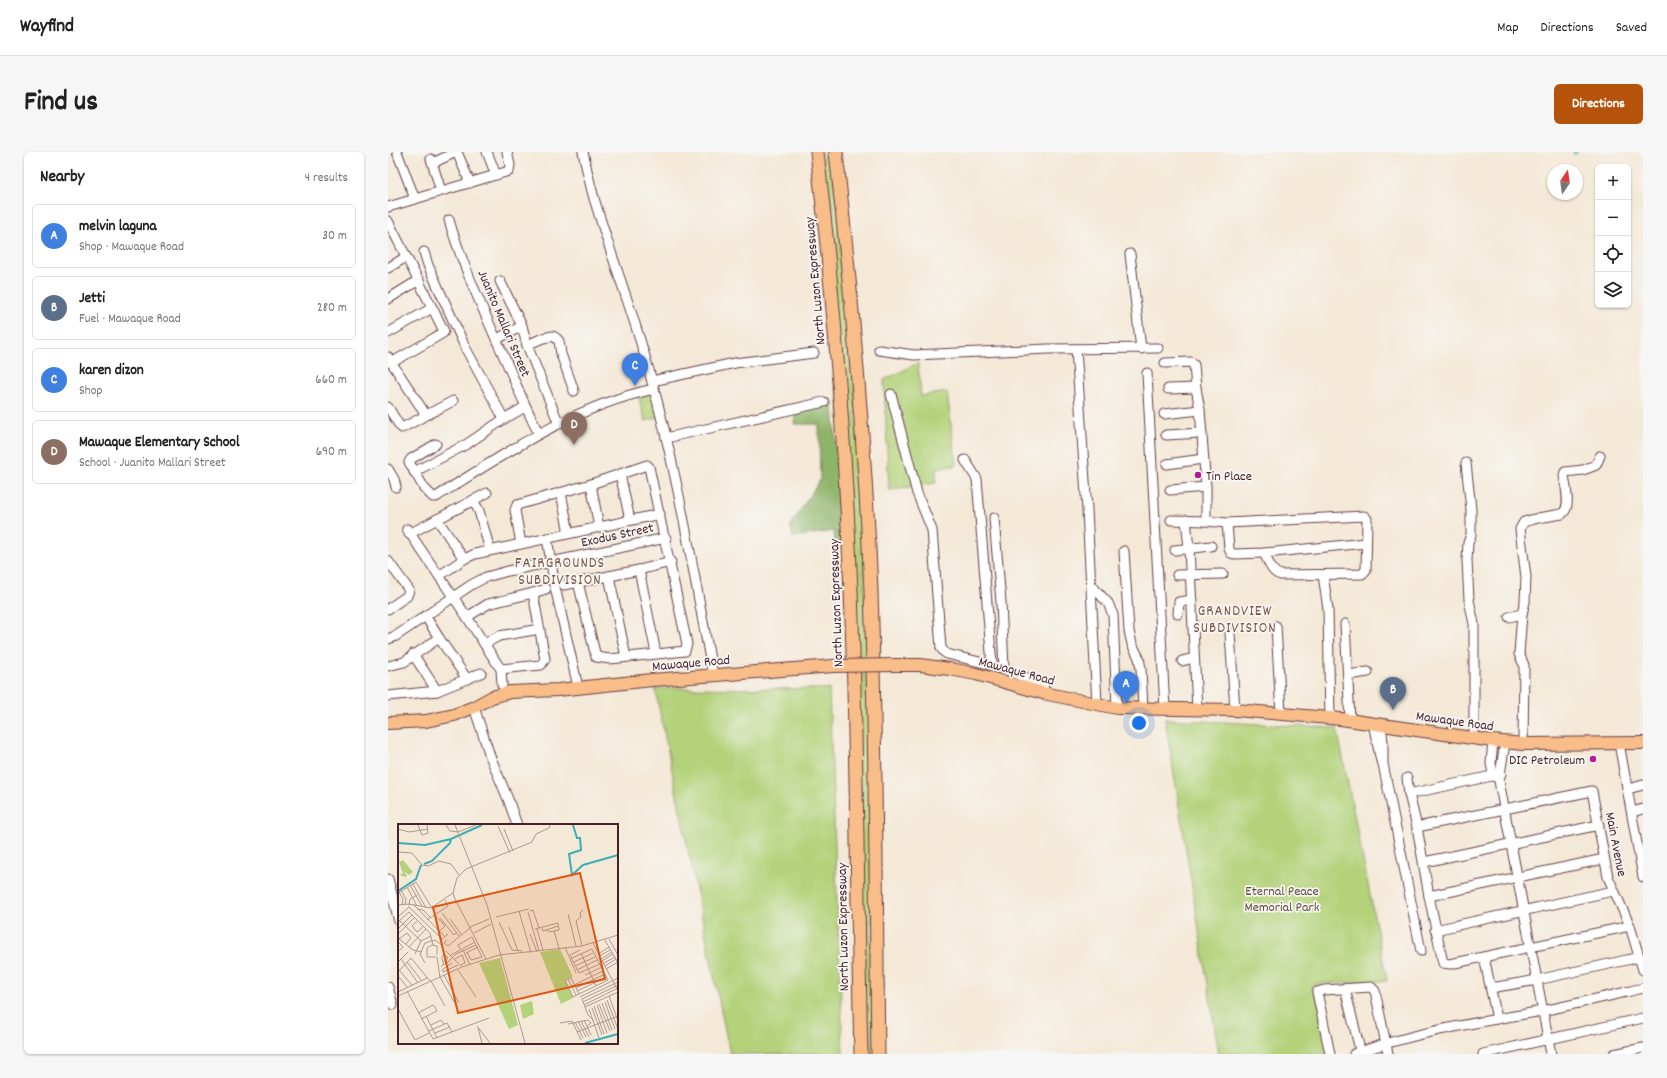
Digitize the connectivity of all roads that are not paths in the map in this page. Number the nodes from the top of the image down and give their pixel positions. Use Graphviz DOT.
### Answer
graph roads {
  1 [pos="397,152"];
  2 [pos="457,152"];
  3 [pos="487,152"];
  4 [pos="507,152"];
  5 [pos="583,152"];
  6 [pos="817,152"];
  7 [pos="836,152"];
  8 [pos="496,175"];
  9 [pos="470,183"];
  10 [pos="441,191"];
  11 [pos="415,199"];
  12 [pos="389,205"];
  13 [pos="449,220"];
  14 [pos="388,221"];
  15 [pos="391,236"];
  16 [pos="424,252"];
  17 [pos="1130,254"];
  18 [pos="406,257"];
  19 [pos="388,268"];
  20 [pos="419,280"];
  21 [pos="500,281"];
  22 [pos="388,299"];
  23 [pos="432,308"];
  24 [pos="522,326"];
  25 [pos="388,333"];
  26 [pos="496,340"];
  27 [pos="527,345"];
  28 [pos="1141,348"];
  29 [pos="1158,348"];
  30 [pos="1076,349"];
  31 [pos="879,350"];
  32 [pos="814,353"];
  33 [pos="389,360"];
  34 [pos="1165,363"];
  35 [pos="1147,373"];
  36 [pos="653,385"];
  37 [pos="1196,388"];
  38 [pos="1168,389"];
  39 [pos="574,391"];
  40 [pos="890,394"];
  41 [pos="453,401"];
  42 [pos="824,402"];
  43 [pos="388,407"];
  44 [pos="526,407"];
  45 [pos="1200,410"];
  46 [pos="1164,414"];
  47 [pos="426,415"];
  48 [pos="504,419"];
  49 [pos="559,424"];
  50 [pos="1202,433"];
  51 [pos="540,434"];
  52 [pos="1166,435"];
  53 [pos="666,438"];
  54 [pos="436,444"];
  55 [pos="1600,456"];
  56 [pos="1203,459"];
  57 [pos="965,460"];
  58 [pos="1466,463"];
  59 [pos="1167,464"];
  60 [pos="388,469"];
  61 [pos="414,472"];
  62 [pos="620,474"];
  63 [pos="591,484"];
  64 [pos="1206,487"];
  65 [pos="396,488"];
  66 [pos="1170,490"];
  67 [pos="487,493"];
  68 [pos="561,493"];
  69 [pos="473,500"];
  70 [pos="660,514"];
  71 [pos="994,518"];
  72 [pos="437,519"];
  73 [pos="630,520"];
  74 [pos="1171,520"];
  75 [pos="1186,520"];
  76 [pos="1206,521"];
  77 [pos="1227,524"];
  78 [pos="599,527"];
  79 [pos="569,533"];
  80 [pos="547,538"];
  81 [pos="666,538"];
  82 [pos="1366,543"];
  83 [pos="521,544"];
  84 [pos="1211,546"];
  85 [pos="1189,548"];
  86 [pos="490,550"];
  87 [pos="1175,550"];
  88 [pos="1124,551"];
  89 [pos="1264,553"];
  90 [pos="464,559"];
  91 [pos="388,561"];
  92 [pos="551,562"];
  93 [pos="671,562"];
  94 [pos="639,570"];
  95 [pos="1223,574"];
  96 [pos="1177,575"];
  97 [pos="438,576"];
  98 [pos="609,576"];
  99 [pos="1190,576"];
  100 [pos="1323,576"];
  101 [pos="578,582"];
  102 [pos="564,585"];
  103 [pos="1091,585"];
  104 [pos="546,589"];
  105 [pos="533,593"];
  106 [pos="452,597"];
  107 [pos="1192,600"];
  108 [pos="388,609"];
  109 [pos="1178,614"];
  110 [pos="1522,614"];
  111 [pos="426,616"];
  112 [pos="467,617"];
  113 [pos="1509,617"];
  114 [pos="1345,624"];
  115 [pos="1276,626"];
  116 [pos="540,629"];
  117 [pos="1193,630"];
  118 [pos="1183,631"];
  119 [pos="1230,633"];
  120 [pos="439,638"];
  121 [pos="388,639"];
  122 [pos="484,644"];
  123 [pos="656,653"];
  124 [pos="413,654"];
  125 [pos="626,657"];
  126 [pos="1194,658"];
  127 [pos="1182,661"];
  128 [pos="992,665"];
  129 [pos="388,666"];
  130 [pos="501,669"];
  131 [pos="1004,669"];
  132 [pos="1368,672"];
  133 [pos="481,673"];
  134 [pos="713,675"];
  135 [pos="1348,675"];
  136 [pos="467,679"];
  137 [pos="502,685"];
  138 [pos="578,688"];
  139 [pos="437,691"];
  140 [pos="1043,693"];
  141 [pos="388,696"];
  142 [pos="1097,704"];
  143 [pos="474,707"];
  144 [pos="1117,708"];
  145 [pos="1143,709"];
  146 [pos="1165,709"];
  147 [pos="1197,709"];
  148 [pos="1235,710"];
  149 [pos="1281,714"];
  150 [pos="1330,719"];
  151 [pos="1350,720"];
  152 [pos="388,723"];
  153 [pos="1377,724"];
  154 [pos="1474,739"];
  155 [pos="1493,742"];
  156 [pos="1505,742"];
  157 [pos="1619,743"];
  158 [pos="1643,743"];
  159 [pos="1523,744"];
  160 [pos="1498,776"];
  161 [pos="1406,778"];
  162 [pos="1643,785"];
  163 [pos="1628,790"];
  164 [pos="1409,794"];
  165 [pos="1643,809"];
  166 [pos="1505,810"];
  167 [pos="1632,812"];
  168 [pos="517,824"];
  169 [pos="1599,825"];
  170 [pos="1417,827"];
  171 [pos="1640,837"];
  172 [pos="1512,843"];
  173 [pos="1604,859"];
  174 [pos="1424,862"];
  175 [pos="1642,862"];
  176 [pos="1518,877"];
  177 [pos="1643,877"];
  178 [pos="388,879"];
  179 [pos="1613,892"];
  180 [pos="1429,896"];
  181 [pos="1523,912"];
  182 [pos="398,918"];
  183 [pos="1630,926"];
  184 [pos="1435,930"];
  185 [pos="1530,946"];
  186 [pos="1421,951"];
  187 [pos="1484,957"];
  188 [pos="1640,957"];
  189 [pos="1643,970"];
  190 [pos="1537,980"];
  191 [pos="388,987"];
  192 [pos="1491,988"];
  193 [pos="1643,988"];
  194 [pos="1345,989"];
  195 [pos="393,1005"];
  196 [pos="1544,1010"];
  197 [pos="1643,1018"];
  198 [pos="1497,1019"];
  199 [pos="1548,1040"];
  200 [pos="1385,1044"];
  201 [pos="1643,1048"];
  202 [pos="1358,1053"];
  203 [pos="860,1054"];
  204 [pos="878,1054"];
  205 [pos="1330,1054"];
  206 [pos="1388,1054"];
  207 [pos="1484,1054"];
  208 [pos="1551,1054"];
  209 [pos="1614,1054"];
  1 -- 11 [label="street"];
  2 -- 9 [label="street"];
  2 -- 10 [label="street"];
  3 -- 8 [label="street"];
  4 -- 8 [label="street"];
  5 -- 36 [label="street"];
  6 -- 203 [label="highway, North Luzon Expressway"];
  7 -- 204 [label="highway"];
  8 -- 9 [label="street"];
  9 -- 10 [label="street"];
  10 -- 11 [label="street"];
  11 -- 12 [label="street"];
  13 -- 26 [label="street, Juanito Mallari Street"];
  14 -- 15 [label="street"];
  15 -- 18 [label="street"];
  16 -- 48 [label="street"];
  17 -- 28 [label="street"];
  18 -- 19 [label="street"];
  18 -- 20 [label="street"];
  20 -- 22 [label="street"];
  20 -- 23 [label="street"];
  21 -- 24 [label="street"];
  23 -- 25 [label="street"];
  23 -- 33 [label="street"];
  24 -- 26 [label="street"];
  24 -- 27 [label="street"];
  26 -- 44 [label="street, Juanito Mallari Street"];
  27 -- 39 [label="street"];
  27 -- 49 [label="street"];
  28 -- 29 [label="street"];
  28 -- 30 [label="street"];
  30 -- 31 [label="street"];
  30 -- 103 [label="street"];
  32 -- 36 [label="street"];
  33 -- 47 [label="street"];
  34 -- 37 [label="street"];
  35 -- 146 [label="street"];
  36 -- 49 [label="street"];
  36 -- 53 [label="street"];
  37 -- 38 [label="street"];
  37 -- 45 [label="street"];
  40 -- 128 [label="street"];
  41 -- 47 [label="street"];
  42 -- 53 [label="street"];
  43 -- 47 [label="street"];
  44 -- 48 [label="street"];
  44 -- 51 [label="street, Juanito Mallari Street"];
  45 -- 46 [label="street"];
  45 -- 50 [label="street"];
  48 -- 61 [label="street"];
  49 -- 51 [label="street"];
  50 -- 52 [label="street"];
  50 -- 56 [label="street"];
  51 -- 61 [label="street"];
  53 -- 134 [label="street"];
  54 -- 61 [label="street"];
  55 -- 110 [label="street"];
  56 -- 59 [label="street"];
  56 -- 64 [label="street"];
  57 -- 128 [label="street"];
  58 -- 154 [label="street"];
  60 -- 65 [label="street"];
  62 -- 63 [label="street"];
  62 -- 70 [label="street"];
  62 -- 73 [label="street"];
  63 -- 68 [label="street"];
  63 -- 78 [label="street"];
  64 -- 66 [label="street"];
  64 -- 76 [label="street"];
  67 -- 69 [label="street"];
  68 -- 79 [label="street"];
  68 -- 83 [label="street"];
  69 -- 72 [label="street"];
  69 -- 86 [label="street"];
  70 -- 73 [label="street"];
  70 -- 81 [label="street"];
  71 -- 131 [label="street"];
  72 -- 90 [label="street"];
  72 -- 97 [label="street"];
  73 -- 78 [label="street"];
  74 -- 75 [label="street"];
  75 -- 76 [label="street"];
  75 -- 85 [label="street"];
  76 -- 77 [label="street"];
  77 -- 82 [label="street"];
  77 -- 89 [label="street"];
  78 -- 79 [label="street"];
  79 -- 80 [label="street"];
  80 -- 83 [label="street"];
  80 -- 92 [label="street"];
  81 -- 92 [label="street, Exodus Street"];
  81 -- 93 [label="street"];
  82 -- 89 [label="street"];
  82 -- 100 [label="street"];
  83 -- 86 [label="street"];
  84 -- 85 [label="street"];
  85 -- 87 [label="street"];
  85 -- 99 [label="street"];
  86 -- 90 [label="street"];
  88 -- 145 [label="street"];
  89 -- 100 [label="street"];
  90 -- 97 [label="street"];
  91 -- 108 [label="street"];
  92 -- 106 [label="street, Exodus Street"];
  92 -- 138 [label="street"];
  93 -- 94 [label="street"];
  93 -- 123 [label="street"];
  94 -- 98 [label="street"];
  94 -- 123 [label="street"];
  95 -- 99 [label="street"];
  96 -- 99 [label="street"];
  97 -- 106 [label="street"];
  98 -- 101 [label="street"];
  98 -- 125 [label="street"];
  99 -- 107 [label="street"];
  100 -- 150 [label="street"];
  101 -- 102 [label="street"];
  101 -- 125 [label="street"];
  103 -- 142 [label="street"];
  103 -- 144 [label="street"];
  104 -- 105 [label="street"];
  105 -- 112 [label="street"];
  105 -- 116 [label="street"];
  106 -- 111 [label="street, Exodus Street"];
  106 -- 112 [label="street"];
  107 -- 109 [label="street"];
  107 -- 117 [label="street"];
  110 -- 113 [label="street"];
  110 -- 159 [label="street"];
  111 -- 120 [label="street"];
  111 -- 121 [label="street, Exodus Street"];
  112 -- 122 [label="street"];
  114 -- 135 [label="street"];
  115 -- 149 [label="street"];
  116 -- 122 [label="street"];
  116 -- 130 [label="street"];
  117 -- 118 [label="street"];
  117 -- 126 [label="street"];
  119 -- 148 [label="street"];
  120 -- 124 [label="street"];
  120 -- 136 [label="street"];
  122 -- 130 [label="street"];
  123 -- 125 [label="street"];
  124 -- 129 [label="street"];
  124 -- 139 [label="street"];
  126 -- 127 [label="street"];
  126 -- 147 [label="street"];
  128 -- 131 [label="street"];
  130 -- 137 [label="street"];
  131 -- 140 [label="street"];
  132 -- 135 [label="street"];
  133 -- 136 [label="street"];
  134 -- 138 [label="main road, Mawaque Road"];
  134 -- 140 [label="main road, Mawaque Road, bridge"];
  135 -- 151 [label="street"];
  136 -- 139 [label="street"];
  138 -- 143 [label="main road, Mawaque Road"];
  139 -- 141 [label="street"];
  140 -- 142 [label="main road, Mawaque Road"];
  142 -- 144 [label="main road, Mawaque Road"];
  143 -- 152 [label="main road, Mawaque Road"];
  143 -- 168 [label="street"];
  144 -- 145 [label="main road, Mawaque Road"];
  145 -- 146 [label="main road, Mawaque Road"];
  146 -- 147 [label="main road, Mawaque Road"];
  147 -- 148 [label="main road, Mawaque Road"];
  148 -- 149 [label="main road, Mawaque Road"];
  149 -- 150 [label="main road, Mawaque Road"];
  150 -- 151 [label="main road, Mawaque Road"];
  151 -- 153 [label="main road, Mawaque Road"];
  153 -- 154 [label="main road, Mawaque Road"];
  153 -- 186 [label="street"];
  154 -- 155 [label="main road, Mawaque Road"];
  155 -- 156 [label="main road, Mawaque Road"];
  155 -- 160 [label="street"];
  156 -- 159 [label="main road, Mawaque Road"];
  156 -- 160 [label="street"];
  157 -- 158 [label="main road, Mawaque Road"];
  157 -- 159 [label="main road, Mawaque Road"];
  157 -- 163 [label="street"];
  160 -- 164 [label="street"];
  160 -- 166 [label="street"];
  161 -- 164 [label="street"];
  162 -- 163 [label="street"];
  163 -- 167 [label="street"];
  164 -- 170 [label="street"];
  165 -- 167 [label="street"];
  166 -- 169 [label="street, Main Avenue"];
  166 -- 170 [label="street"];
  166 -- 172 [label="street"];
  167 -- 171 [label="street"];
  169 -- 172 [label="street"];
  169 -- 173 [label="street, Main Avenue"];
  170 -- 174 [label="street"];
  171 -- 175 [label="street"];
  172 -- 174 [label="street"];
  172 -- 176 [label="street"];
  173 -- 176 [label="street"];
  173 -- 179 [label="street, Main Avenue"];
  174 -- 180 [label="street"];
  175 -- 177 [label="street"];
  176 -- 180 [label="street"];
  176 -- 181 [label="street"];
  178 -- 182 [label="street"];
  179 -- 181 [label="street"];
  179 -- 183 [label="street, Main Avenue"];
  180 -- 184 [label="street"];
  181 -- 184 [label="street"];
  181 -- 185 [label="street"];
  183 -- 185 [label="street"];
  183 -- 188 [label="street, Main Avenue"];
  184 -- 187 [label="street"];
  185 -- 187 [label="street"];
  185 -- 190 [label="street"];
  187 -- 192 [label="street"];
  188 -- 189 [label="street, Main Avenue"];
  188 -- 190 [label="street"];
  190 -- 192 [label="street"];
  190 -- 196 [label="street"];
  191 -- 195 [label="street"];
  192 -- 198 [label="street"];
  193 -- 196 [label="street"];
  194 -- 200 [label="street"];
  194 -- 202 [label="street"];
  194 -- 205 [label="street"];
  196 -- 198 [label="street"];
  196 -- 199 [label="street"];
  197 -- 199 [label="street"];
  198 -- 200 [label="street"];
  199 -- 207 [label="street"];
  199 -- 208 [label="street"];
  200 -- 202 [label="street"];
  200 -- 206 [label="street"];
  201 -- 209 [label="street"];
}
